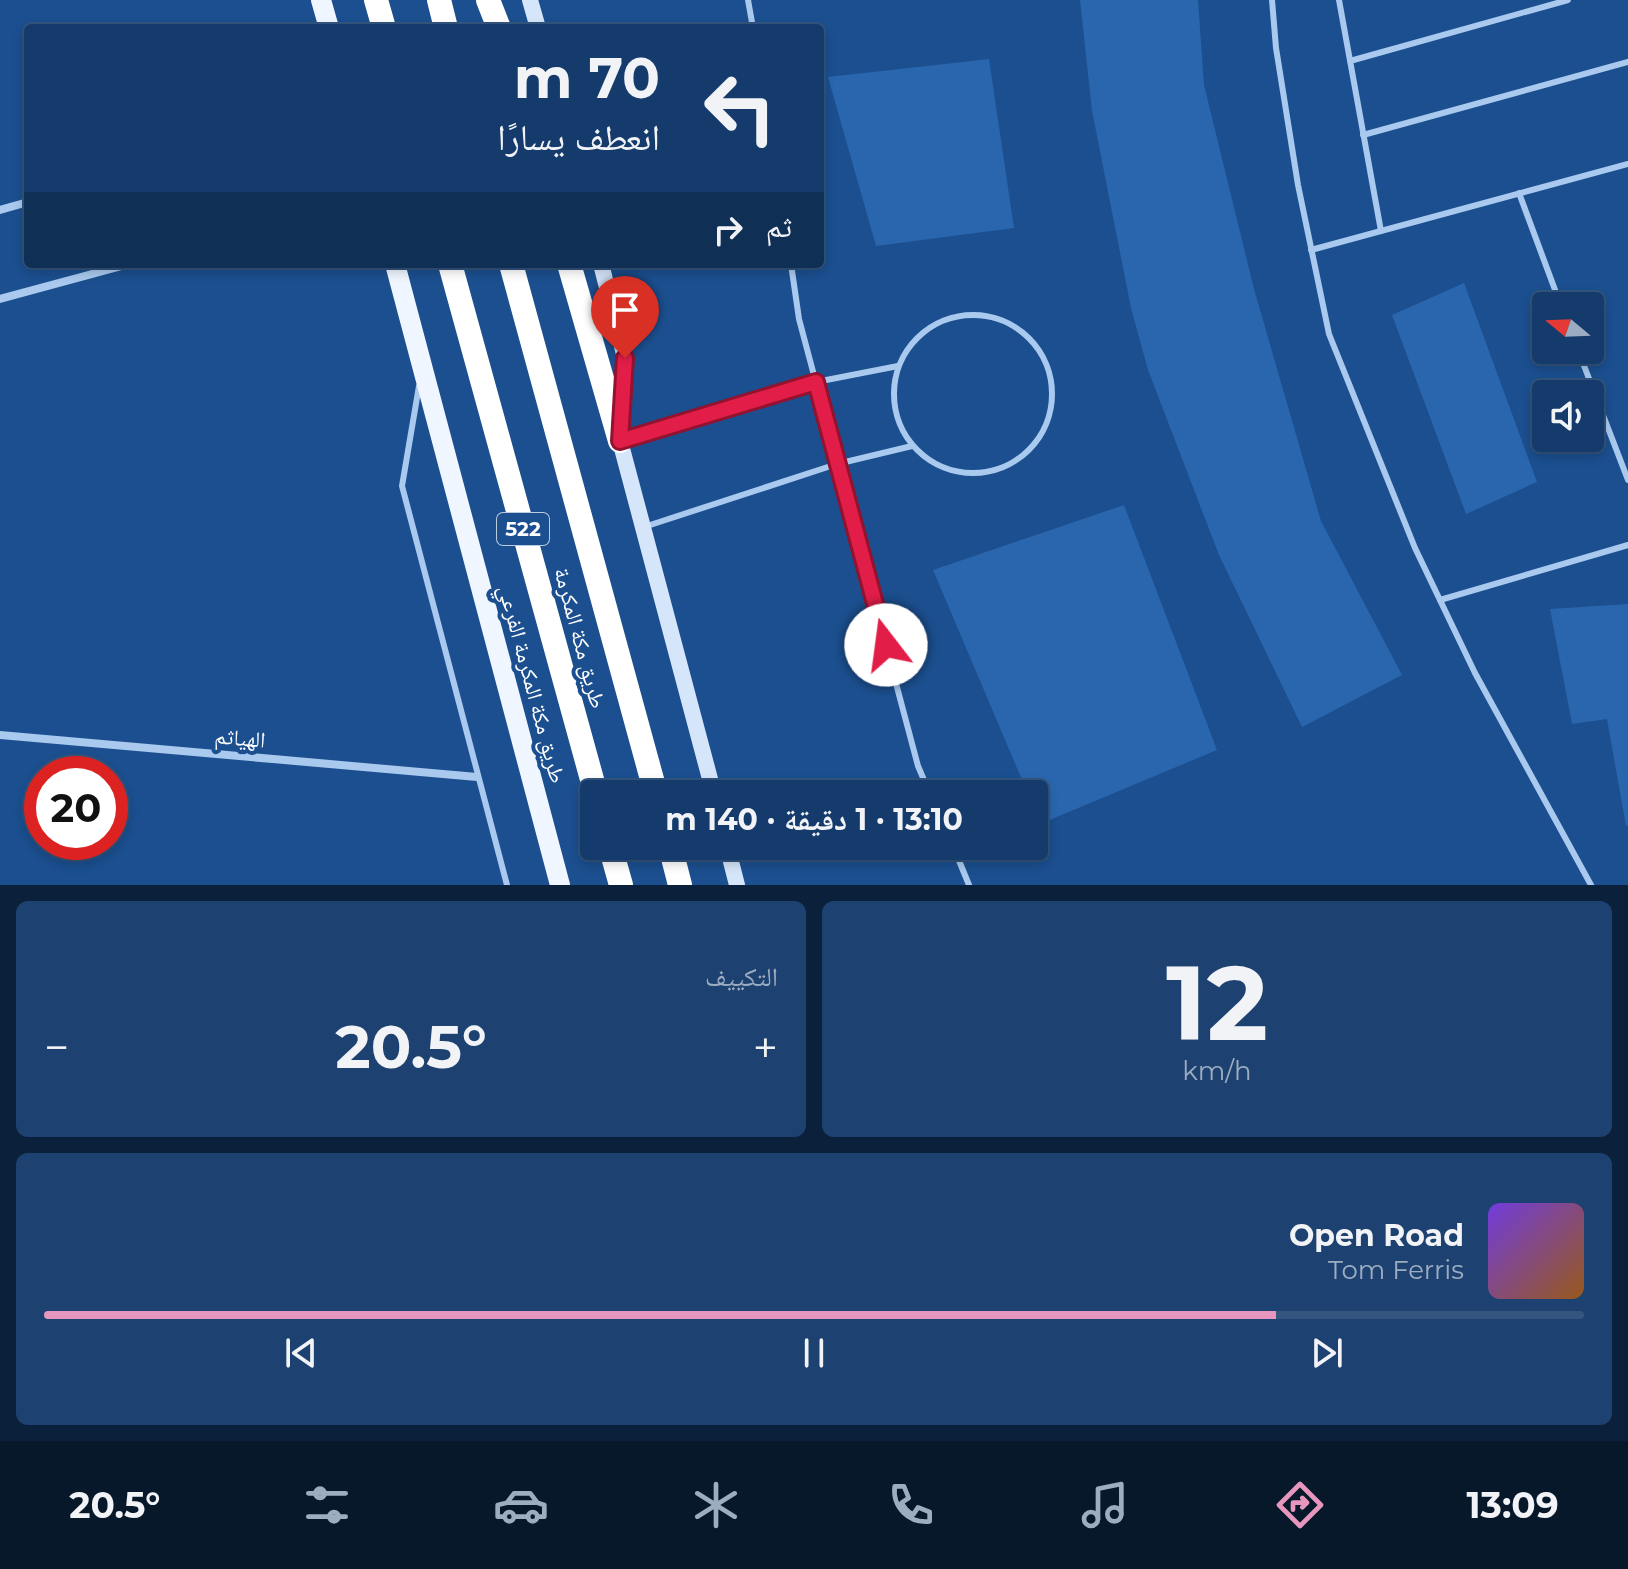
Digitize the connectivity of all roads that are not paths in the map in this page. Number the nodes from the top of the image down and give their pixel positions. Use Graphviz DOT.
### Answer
graph roads {
  1 [pos="321,0"];
  2 [pos="376,0"];
  3 [pos="439,0"];
  4 [pos="488,0"];
  5 [pos="530,0"];
  6 [pos="748,0"];
  7 [pos="1272,0"];
  8 [pos="1339,0"];
  9 [pos="1568,0"];
  10 [pos="328,24"];
  11 [pos="383,24"];
  12 [pos="445,24"];
  13 [pos="497,24"];
  14 [pos="537,24"];
  15 [pos="752,24"];
  16 [pos="1350,61"];
  17 [pos="1628,62"];
  18 [pos="1363,135"];
  19 [pos="1628,164"];
  20 [pos="1519,193"];
  21 [pos="24,203"];
  22 [pos="0,210"];
  23 [pos="1381,231"];
  24 [pos="1311,250"];
  25 [pos="114,268"];
  26 [pos="396,268"];
  27 [pos="451,268"];
  28 [pos="512,268"];
  29 [pos="570,268"];
  30 [pos="602,268"];
  31 [pos="792,268"];
  32 [pos="1556,292"];
  33 [pos="0,299"];
  34 [pos="1583,364"];
  35 [pos="422,366"];
  36 [pos="898,366"];
  37 [pos="816,382"];
  38 [pos="620,441"];
  39 [pos="912,446"];
  40 [pos="837,464"];
  41 [pos="1628,480"];
  42 [pos="644,527"];
  43 [pos="1628,545"];
  44 [pos="1440,600"];
  45 [pos="0,735"];
  46 [pos="477,777"];
  47 [pos="592,780"];
  48 [pos="652,780"];
  49 [pos="710,780"];
  50 [pos="924,780"];
  51 [pos="614,860"];
  52 [pos="674,860"];
  53 [pos="731,860"];
  54 [pos="959,860"];
  55 [pos="507,885"];
  56 [pos="560,885"];
  57 [pos="621,885"];
  58 [pos="680,885"];
  59 [pos="737,885"];
  60 [pos="969,885"];
  61 [pos="1591,885"];
  1 -- 10 [label="main road"];
  2 -- 11 [label="highway"];
  3 -- 12 [label="highway"];
  4 -- 13 [label="highway"];
  5 -- 14 [label="main road"];
  6 -- 15 [label="lane"];
  7 -- 24 [label="lane"];
  8 -- 16 [label="lane"];
  9 -- 16 [label="lane"];
  16 -- 18 [label="lane"];
  17 -- 18 [label="lane"];
  18 -- 23 [label="lane"];
  19 -- 20 [label="lane"];
  20 -- 23 [label="lane"];
  20 -- 32 [label="lane"];
  21 -- 22 [label="street"];
  23 -- 24 [label="lane"];
  24 -- 44 [label="lane"];
  25 -- 33 [label="street"];
  26 -- 35 [label="main road, طريق مكة المكرمة الفرعي"];
  27 -- 47 [label="highway, طريق مكة المكرمة / 522"];
  28 -- 48 [label="highway, طريق مكة المكرمة / 522"];
  29 -- 38 [label="highway"];
  30 -- 38 [label="main road"];
  31 -- 37 [label="lane"];
  34 -- 41 [label="lane"];
  35 -- 46 [label="lane"];
  35 -- 56 [label="main road, طريق مكة المكرمة الفرعي"];
  36 -- 37 [label="lane"];
  36 -- 39 [label="lane"];
  36 -- 39 [label="lane"];
  37 -- 38 [label="lane"];
  37 -- 40 [label="lane"];
  38 -- 42 [label="main road"];
  39 -- 40 [label="lane"];
  40 -- 42 [label="lane"];
  40 -- 50 [label="lane"];
  42 -- 49 [label="main road"];
  43 -- 44 [label="lane"];
  44 -- 61 [label="lane"];
  45 -- 46 [label="street, الهياثم"];
  46 -- 55 [label="lane"];
  51 -- 57 [label="highway"];
  52 -- 58 [label="highway"];
  53 -- 59 [label="main road"];
  54 -- 60 [label="lane"];
}
